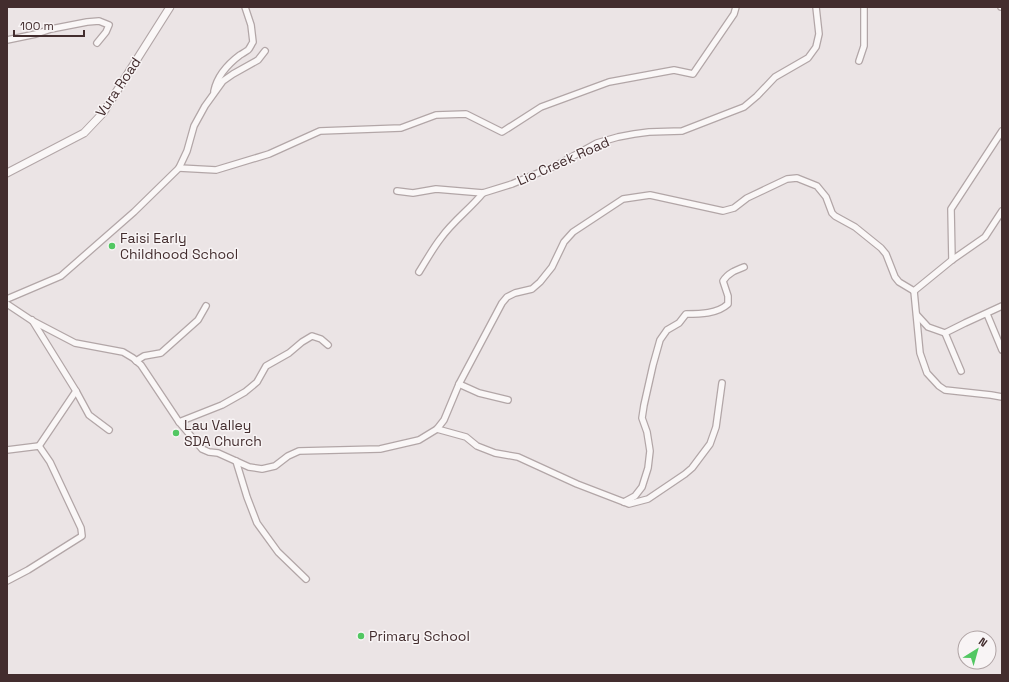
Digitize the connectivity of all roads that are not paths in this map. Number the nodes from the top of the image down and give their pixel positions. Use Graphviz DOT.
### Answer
graph roads {
  1 [pos="170,7"];
  2 [pos="245,7"];
  3 [pos="736,7"];
  4 [pos="816,7"];
  5 [pos="864,7"];
  6 [pos="7,40"];
  7 [pos="96,43"];
  8 [pos="265,51"];
  9 [pos="859,61"];
  10 [pos="213,94"];
  11 [pos="1002,131"];
  12 [pos="179,168"];
  13 [pos="7,173"];
  14 [pos="397,191"];
  15 [pos="483,193"];
  16 [pos="1002,211"];
  17 [pos="952,260"];
  18 [pos="744,267"];
  19 [pos="420,272"];
  20 [pos="914,291"];
  21 [pos="7,299"];
  22 [pos="7,304"];
  23 [pos="206,306"];
  24 [pos="1002,306"];
  25 [pos="987,314"];
  26 [pos="916,315"];
  27 [pos="31,320"];
  28 [pos="945,333"];
  29 [pos="328,345"];
  30 [pos="1002,350"];
  31 [pos="136,361"];
  32 [pos="961,371"];
  33 [pos="722,383"];
  34 [pos="459,384"];
  35 [pos="76,391"];
  36 [pos="1002,397"];
  37 [pos="508,400"];
  38 [pos="180,422"];
  39 [pos="437,429"];
  40 [pos="109,430"];
  41 [pos="39,446"];
  42 [pos="7,450"];
  43 [pos="236,460"];
  44 [pos="624,502"];
  45 [pos="306,579"];
  46 [pos="7,581"];
  1 -- 13 [label="street, Vura Road"];
  2 -- 10 [label="street"];
  3 -- 12 [label="street"];
  4 -- 15 [label="street, Lio Creek Road"];
  5 -- 9 [label="street"];
  6 -- 7 [label="street"];
  8 -- 10 [label="street"];
  10 -- 12 [label="street"];
  11 -- 17 [label="street"];
  12 -- 21 [label="street"];
  14 -- 15 [label="street"];
  15 -- 19 [label="street"];
  16 -- 17 [label="street"];
  17 -- 20 [label="street"];
  18 -- 44 [label="street"];
  20 -- 26 [label="street"];
  20 -- 34 [label="street"];
  22 -- 27 [label="street"];
  23 -- 31 [label="street"];
  24 -- 25 [label="street"];
  25 -- 28 [label="street"];
  25 -- 30 [label="street"];
  26 -- 28 [label="street"];
  26 -- 36 [label="street"];
  27 -- 31 [label="street"];
  27 -- 35 [label="street"];
  28 -- 32 [label="street"];
  29 -- 38 [label="street"];
  31 -- 38 [label="street"];
  33 -- 44 [label="street"];
  34 -- 37 [label="street"];
  34 -- 39 [label="street"];
  35 -- 40 [label="street"];
  35 -- 41 [label="street"];
  38 -- 43 [label="street"];
  39 -- 43 [label="street"];
  39 -- 44 [label="street"];
  41 -- 42 [label="street"];
  41 -- 46 [label="street"];
  43 -- 45 [label="street"];
}
